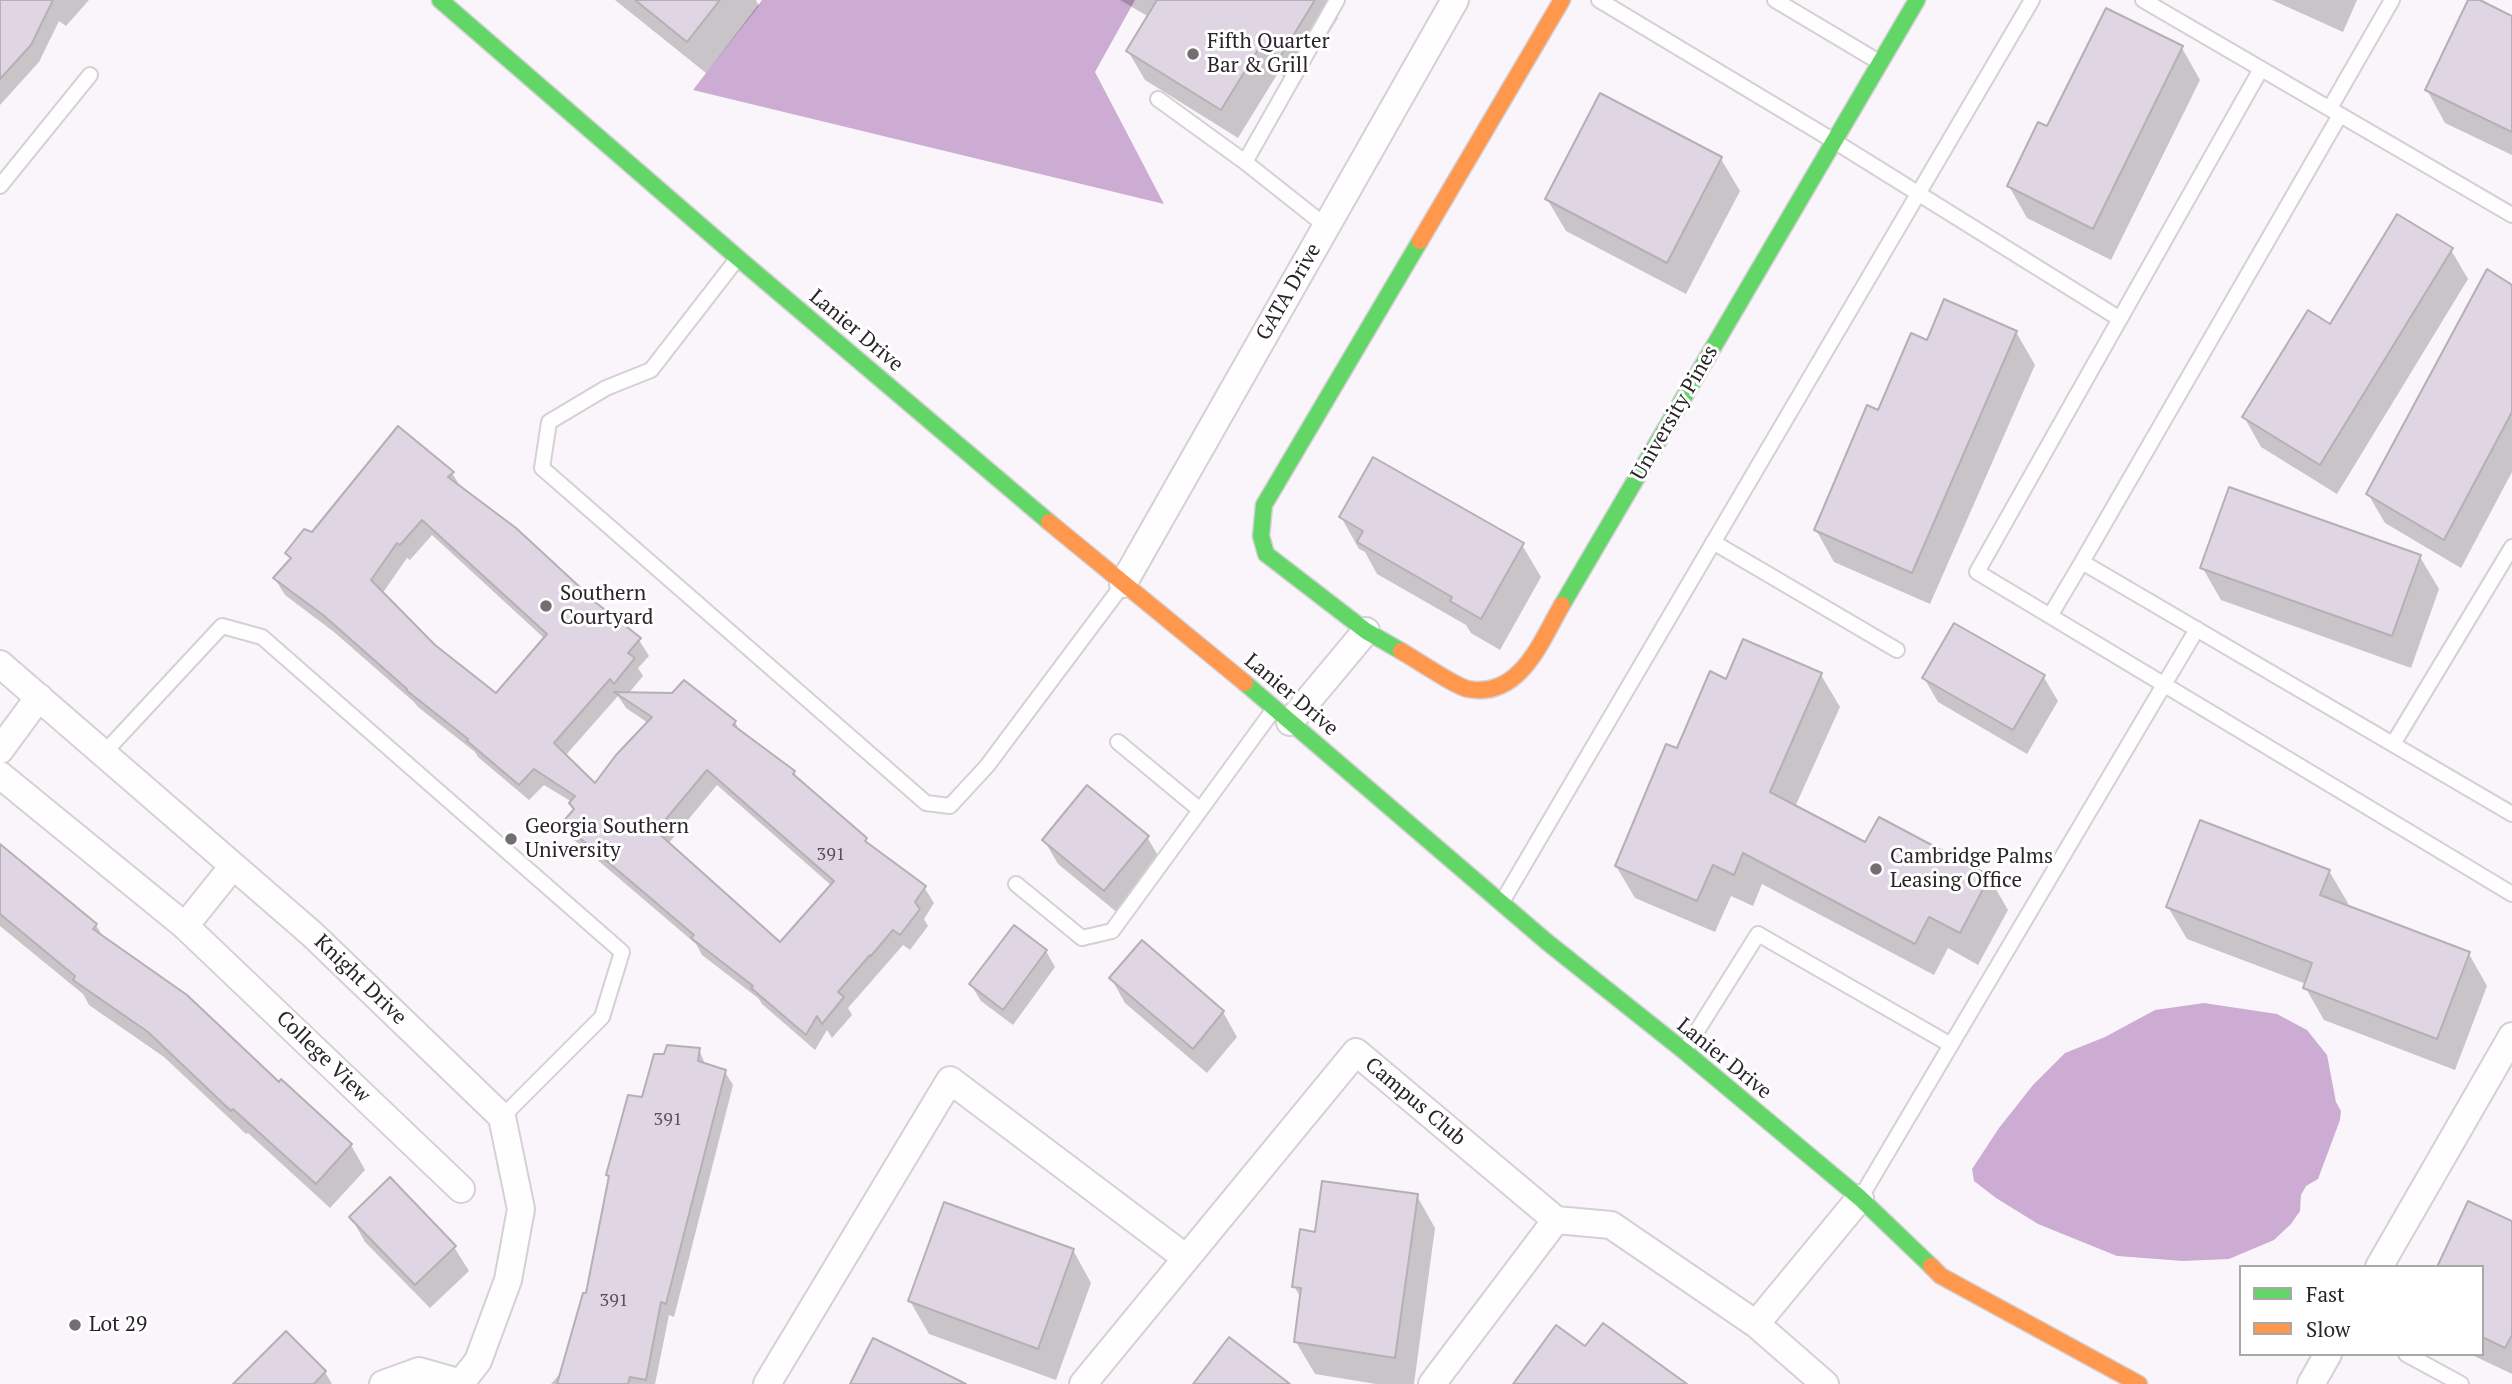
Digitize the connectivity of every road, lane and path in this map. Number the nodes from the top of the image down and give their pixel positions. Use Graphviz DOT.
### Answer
graph roads {
  1 [pos="440,0"];
  2 [pos="1337,0"];
  3 [pos="1455,0"];
  4 [pos="1562,0"];
  5 [pos="1599,0"];
  6 [pos="1775,0"];
  7 [pos="1917,0"];
  8 [pos="2032,0"];
  9 [pos="2143,0"];
  10 [pos="2392,0"];
  11 [pos="1880,63"];
  12 [pos="2261,69"];
  13 [pos="90,75"];
  14 [pos="1158,99"];
  15 [pos="2335,112"];
  16 [pos="1834,141"];
  17 [pos="1245,162"];
  18 [pos="0,186"];
  19 [pos="1918,194"];
  20 [pos="2512,215"];
  21 [pos="1327,226"];
  22 [pos="738,258"];
  23 [pos="2120,319"];
  24 [pos="1713,542"];
  25 [pos="2512,547"];
  26 [pos="2082,562"];
  27 [pos="1123,584"];
  28 [pos="2050,616"];
  29 [pos="2197,629"];
  30 [pos="1366,631"];
  31 [pos="1897,650"];
  32 [pos="0,664"];
  33 [pos="2164,685"];
  34 [pos="39,697"];
  35 [pos="1282,715"];
  36 [pos="1118,742"];
  37 [pos="2393,744"];
  38 [pos="0,750"];
  39 [pos="103,754"];
  40 [pos="0,775"];
  41 [pos="1200,810"];
  42 [pos="2512,814"];
  43 [pos="233,866"];
  44 [pos="1016,884"];
  45 [pos="2512,894"];
  46 [pos="1501,903"];
  47 [pos="185,926"];
  48 [pos="2512,1037"];
  49 [pos="1951,1045"];
  50 [pos="1684,1051"];
  51 [pos="502,1118"];
  52 [pos="461,1188"];
  53 [pos="1860,1198"];
  54 [pos="1556,1220"];
  55 [pos="1186,1258"];
  56 [pos="2380,1265"];
  57 [pos="1756,1324"];
  58 [pos="2327,1356"];
  59 [pos="2410,1356"];
  60 [pos="383,1384"];
  61 [pos="460,1384"];
  62 [pos="767,1384"];
  63 [pos="1083,1384"];
  64 [pos="1432,1384"];
  65 [pos="1825,1384"];
  66 [pos="2139,1384"];
  67 [pos="2311,1384"];
  68 [pos="2461,1384"];
  1 -- 22 [label="street, Lanier Drive"];
  2 -- 17 [label="lane"];
  3 -- 21 [label="street, GATA Drive"];
  4 -- 30 [label="street, University Pines"];
  5 -- 16 [label="lane"];
  6 -- 11 [label="lane"];
  7 -- 11 [label="street, University Pines"];
  8 -- 19 [label="lane"];
  9 -- 12 [label="lane"];
  10 -- 15 [label="lane"];
  11 -- 16 [label="street, University Pines"];
  12 -- 15 [label="lane"];
  12 -- 23 [label="lane"];
  13 -- 18 [label="lane"];
  14 -- 17 [label="lane"];
  15 -- 20 [label="lane"];
  15 -- 26 [label="lane"];
  16 -- 19 [label="lane"];
  16 -- 30 [label="street, University Pines"];
  17 -- 21 [label="lane"];
  19 -- 23 [label="lane"];
  19 -- 24 [label="lane"];
  21 -- 27 [label="street, GATA Drive"];
  22 -- 27 [label="street, Lanier Drive"];
  22 -- 27 [label="lane"];
  23 -- 28 [label="lane"];
  24 -- 31 [label="lane"];
  24 -- 46 [label="lane"];
  25 -- 37 [label="lane"];
  26 -- 28 [label="lane"];
  26 -- 29 [label="lane"];
  27 -- 35 [label="street, Lanier Drive"];
  28 -- 33 [label="lane"];
  29 -- 33 [label="lane"];
  29 -- 37 [label="lane"];
  30 -- 35 [label="street"];
  32 -- 34 [label="street, Knight Drive"];
  33 -- 45 [label="lane"];
  33 -- 49 [label="lane"];
  34 -- 38 [label="street"];
  34 -- 39 [label="street, Knight Drive"];
  35 -- 41 [label="lane"];
  35 -- 46 [label="street, Lanier Drive"];
  36 -- 41 [label="lane"];
  37 -- 42 [label="lane"];
  39 -- 43 [label="street, Knight Drive"];
  39 -- 51 [label="lane"];
  40 -- 47 [label="street, College View"];
  41 -- 44 [label="lane"];
  43 -- 47 [label="street"];
  43 -- 51 [label="street, Knight Drive"];
  46 -- 50 [label="street, Lanier Drive"];
  47 -- 52 [label="street, College View"];
  48 -- 56 [label="street"];
  49 -- 50 [label="lane"];
  49 -- 53 [label="lane"];
  50 -- 53 [label="street, Lanier Drive"];
  51 -- 61 [label="street"];
  53 -- 57 [label="street"];
  53 -- 66 [label="street, Lanier Drive"];
  54 -- 55 [label="street, Campus Club"];
  54 -- 57 [label="street"];
  54 -- 64 [label="street"];
  55 -- 62 [label="street"];
  55 -- 63 [label="street, Campus Club"];
  57 -- 65 [label="street"];
  58 -- 67 [label="street"];
  59 -- 68 [label="lane"];
  60 -- 61 [label="street"];
}
